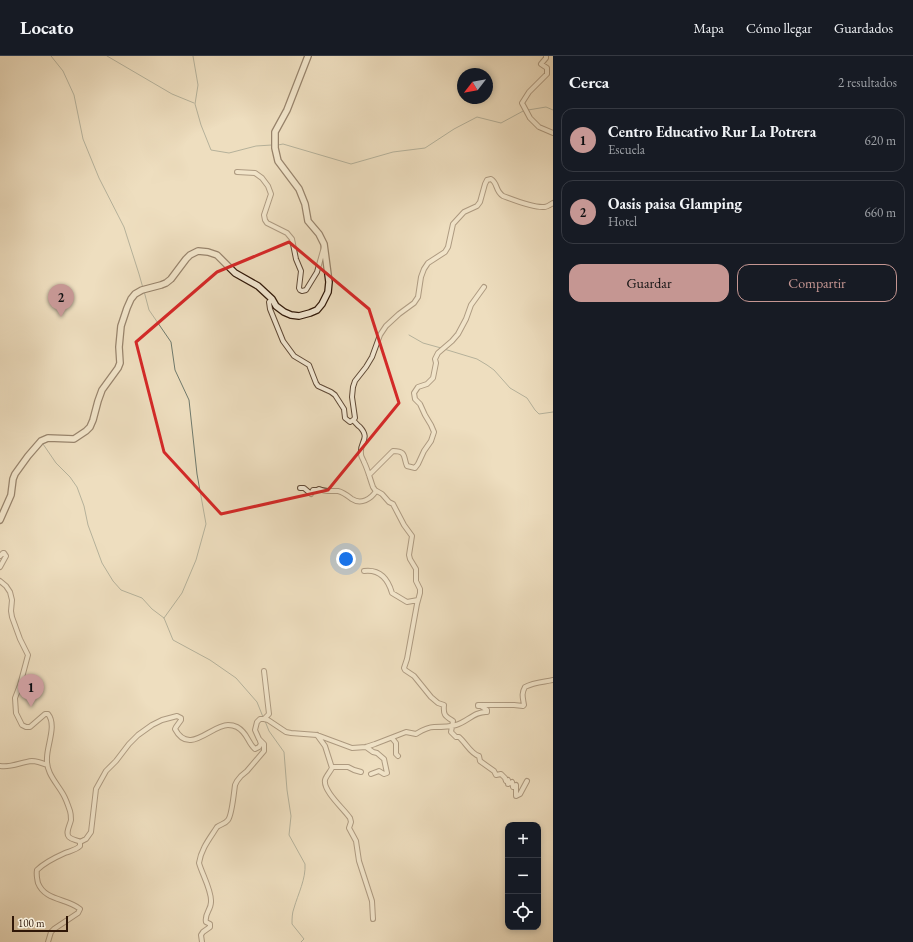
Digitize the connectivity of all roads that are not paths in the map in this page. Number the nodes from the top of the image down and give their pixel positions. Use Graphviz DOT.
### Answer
graph roads {
  1 [pos="308,56"];
  2 [pos="546,56"];
  3 [pos="553,133"];
  4 [pos="237,172"];
  5 [pos="553,203"];
  6 [pos="324,244"];
  7 [pos="484,287"];
  8 [pos="272,299"];
  9 [pos="353,420"];
  10 [pos="369,475"];
  11 [pos="300,488"];
  12 [pos="376,491"];
  13 [pos="0,520"];
  14 [pos="0,556"];
  15 [pos="0,567"];
  16 [pos="364,571"];
  17 [pos="0,581"];
  18 [pos="418,600"];
  19 [pos="264,671"];
  20 [pos="553,680"];
  21 [pos="262,719"];
  22 [pos="452,726"];
  23 [pos="317,735"];
  24 [pos="392,738"];
  25 [pos="260,740"];
  26 [pos="366,747"];
  27 [pos="398,756"];
  28 [pos="47,765"];
  29 [pos="0,766"];
  30 [pos="332,767"];
  31 [pos="362,772"];
  32 [pos="371,774"];
  33 [pos="527,781"];
  34 [pos="80,842"];
  35 [pos="374,919"];
  36 [pos="48,942"];
  37 [pos="202,942"];
  1 -- 6 [label="main road"];
  2 -- 3 [label="street"];
  4 -- 6 [label="street"];
  5 -- 9 [label="street"];
  6 -- 8 [label="main road"];
  7 -- 10 [label="street"];
  8 -- 9 [label="street"];
  8 -- 13 [label="main road"];
  9 -- 10 [label="street"];
  10 -- 12 [label="street"];
  11 -- 12 [label="street"];
  12 -- 18 [label="street"];
  14 -- 15 [label="street"];
  16 -- 18 [label="street"];
  17 -- 28 [label="street"];
  18 -- 22 [label="street"];
  19 -- 21 [label="street"];
  20 -- 22 [label="street"];
  21 -- 23 [label="street"];
  21 -- 25 [label="street"];
  22 -- 24 [label="street"];
  22 -- 33 [label="street"];
  23 -- 26 [label="street"];
  23 -- 30 [label="street"];
  24 -- 26 [label="street"];
  24 -- 27 [label="street"];
  25 -- 34 [label="street"];
  25 -- 37 [label="street"];
  26 -- 32 [label="street"];
  28 -- 29 [label="street"];
  28 -- 34 [label="street"];
  30 -- 31 [label="street"];
  30 -- 35 [label="street"];
  34 -- 36 [label="street"];
}
